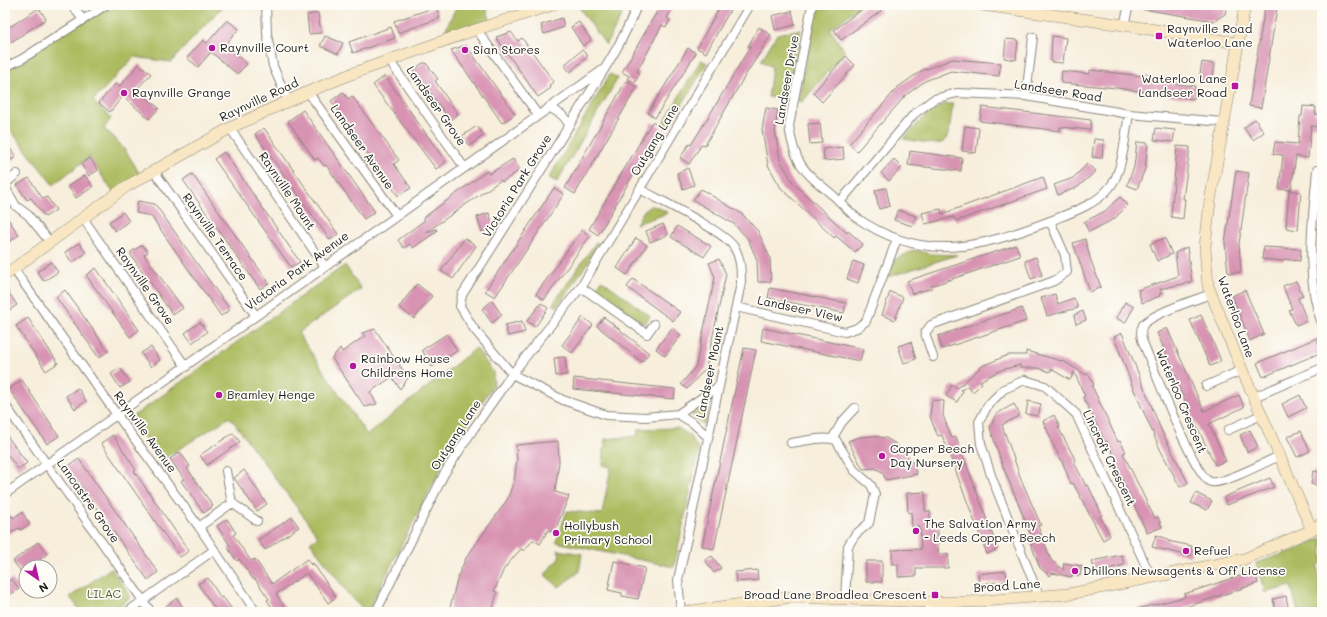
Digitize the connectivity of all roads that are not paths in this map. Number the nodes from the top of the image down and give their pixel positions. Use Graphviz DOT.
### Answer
graph roads {
  1 [pos="72,5"];
  2 [pos="106,5"];
  3 [pos="266,5"];
  4 [pos="552,5"];
  5 [pos="637,5"];
  6 [pos="750,5"];
  7 [pos="812,5"];
  8 [pos="982,5"];
  9 [pos="1129,5"];
  10 [pos="1245,5"];
  11 [pos="995,6"];
  12 [pos="83,20"];
  13 [pos="1124,25"];
  14 [pos="477,30"];
  15 [pos="1033,36"];
  16 [pos="1238,43"];
  17 [pos="389,60"];
  18 [pos="5,67"];
  19 [pos="604,69"];
  20 [pos="308,92"];
  21 [pos="1026,96"];
  22 [pos="288,101"];
  23 [pos="549,107"];
  24 [pos="1129,114"];
  25 [pos="538,115"];
  26 [pos="1223,122"];
  27 [pos="570,125"];
  28 [pos="230,128"];
  29 [pos="464,167"];
  30 [pos="1317,170"];
  31 [pos="154,171"];
  32 [pos="16,174"];
  33 [pos="5,185"];
  34 [pos="640,189"];
  35 [pos="840,202"];
  36 [pos="396,216"];
  37 [pos="83,218"];
  38 [pos="1050,221"];
  39 [pos="897,239"];
  40 [pos="50,242"];
  41 [pos="325,267"];
  42 [pos="9,272"];
  43 [pos="581,287"];
  44 [pos="1211,294"];
  45 [pos="736,307"];
  46 [pos="256,316"];
  47 [pos="654,324"];
  48 [pos="1322,324"];
  49 [pos="933,357"];
  50 [pos="186,367"];
  51 [pos="1322,368"];
  52 [pos="1242,370"];
  53 [pos="512,374"];
  54 [pos="719,386"];
  55 [pos="1206,386"];
  56 [pos="1254,397"];
  57 [pos="5,405"];
  58 [pos="855,408"];
  59 [pos="678,414"];
  60 [pos="117,415"];
  61 [pos="1261,415"];
  62 [pos="1228,430"];
  63 [pos="708,437"];
  64 [pos="832,439"];
  65 [pos="792,443"];
  66 [pos="1279,456"];
  67 [pos="47,464"];
  68 [pos="226,471"];
  69 [pos="5,494"];
  70 [pos="232,503"];
  71 [pos="257,521"];
  72 [pos="1322,523"];
  73 [pos="200,527"];
  74 [pos="1312,530"];
  75 [pos="214,550"];
  76 [pos="1151,577"];
  77 [pos="1039,596"];
  78 [pos="845,599"];
  79 [pos="143,600"];
  80 [pos="929,607"];
  81 [pos="127,612"];
  82 [pos="151,612"];
  83 [pos="256,612"];
  84 [pos="376,612"];
  85 [pos="681,612"];
  86 [pos="684,612"];
  1 -- 12 [label="street"];
  2 -- 12 [label="street"];
  3 -- 22 [label="street"];
  4 -- 14 [label="street, Raynville Road"];
  5 -- 19 [label="street, Victoria Park Grove"];
  6 -- 34 [label="street, Outgang Lane"];
  7 -- 35 [label="street, Landseer Drive"];
  8 -- 11 [label="street"];
  9 -- 13 [label="street"];
  10 -- 16 [label="street, Waterloo Lane"];
  11 -- 13 [label="street"];
  12 -- 18 [label="street"];
  13 -- 16 [label="street"];
  14 -- 17 [label="street, Raynville Road"];
  14 -- 25 [label="street"];
  15 -- 21 [label="street"];
  16 -- 26 [label="street, Waterloo Lane"];
  17 -- 20 [label="street, Raynville Road"];
  17 -- 29 [label="street, Landseer Grove"];
  19 -- 23 [label="street, Victoria Park Avenue"];
  19 -- 27 [label="street, Victoria Park Grove"];
  20 -- 22 [label="street, Raynville Road"];
  20 -- 36 [label="street, Landseer Avenue"];
  21 -- 24 [label="street, Landseer Road"];
  21 -- 35 [label="street, Landseer Road"];
  22 -- 28 [label="street, Raynville Road"];
  23 -- 25 [label="street, Victoria Park Avenue"];
  23 -- 27 [label="street"];
  24 -- 26 [label="street, Landseer Road"];
  24 -- 38 [label="street, Landseer Drive"];
  25 -- 29 [label="street, Victoria Park Avenue"];
  26 -- 44 [label="street, Waterloo Lane"];
  27 -- 53 [label="street, Victoria Park Grove"];
  28 -- 31 [label="street, Raynville Road"];
  28 -- 41 [label="street, Raynville Mount"];
  29 -- 36 [label="street, Victoria Park Avenue"];
  30 -- 48 [label="street"];
  31 -- 37 [label="street, Raynville Road"];
  31 -- 46 [label="street, Raynville Terrace"];
  32 -- 33 [label="street"];
  33 -- 40 [label="street"];
  34 -- 43 [label="street, Outgang Lane"];
  34 -- 45 [label="street, Landseer Mount"];
  35 -- 39 [label="street, Landseer Drive"];
  36 -- 41 [label="street, Victoria Park Avenue"];
  37 -- 40 [label="street, Raynville Road"];
  37 -- 50 [label="street, Raynville Grove"];
  38 -- 39 [label="street, Landseer Drive"];
  38 -- 49 [label="street"];
  39 -- 45 [label="street, Landseer View"];
  40 -- 42 [label="street, Raynville Road"];
  41 -- 46 [label="street, Victoria Park Avenue"];
  42 -- 60 [label="street, Raynville Avenue"];
  43 -- 47 [label="street"];
  43 -- 53 [label="street, Outgang Lane"];
  44 -- 52 [label="street, Waterloo Lane"];
  44 -- 66 [label="street, Waterloo Crescent"];
  45 -- 54 [label="street, Landseer Mount"];
  46 -- 50 [label="street, Victoria Park Avenue"];
  50 -- 60 [label="street, Victoria Park Avenue"];
  51 -- 56 [label="street"];
  52 -- 55 [label="street"];
  52 -- 56 [label="street, Waterloo Lane"];
  53 -- 59 [label="street"];
  53 -- 84 [label="street, Outgang Lane"];
  54 -- 59 [label="street"];
  54 -- 63 [label="street, Landseer Mount"];
  56 -- 61 [label="street, Waterloo Lane"];
  57 -- 67 [label="street, Lancastre Grove"];
  58 -- 64 [label="street"];
  59 -- 63 [label="street"];
  60 -- 67 [label="street, Victoria Park Avenue"];
  60 -- 73 [label="street, Raynville Avenue"];
  61 -- 62 [label="street"];
  61 -- 66 [label="street, Waterloo Lane"];
  63 -- 85 [label="street, Landseer Mount"];
  64 -- 65 [label="street"];
  64 -- 78 [label="street"];
  66 -- 74 [label="street, Waterloo Lane"];
  67 -- 69 [label="street, Victoria Park Avenue"];
  67 -- 79 [label="street, Lancastre Grove"];
  68 -- 70 [label="street"];
  70 -- 71 [label="street"];
  70 -- 73 [label="street"];
  72 -- 74 [label="street, Broad Lane"];
  73 -- 75 [label="street, Raynville Avenue"];
  74 -- 76 [label="street, Broad Lane"];
  75 -- 79 [label="street"];
  75 -- 83 [label="street, Raynville Avenue"];
  76 -- 77 [label="street, Broad Lane"];
  76 -- 77 [label="street, Lincroft Crescent"];
  77 -- 80 [label="street, Broad Lane"];
  78 -- 80 [label="street, Broad Lane"];
  78 -- 86 [label="street, Broad Lane"];
  79 -- 81 [label="street"];
  79 -- 82 [label="street, Lancastre Grove"];
}
